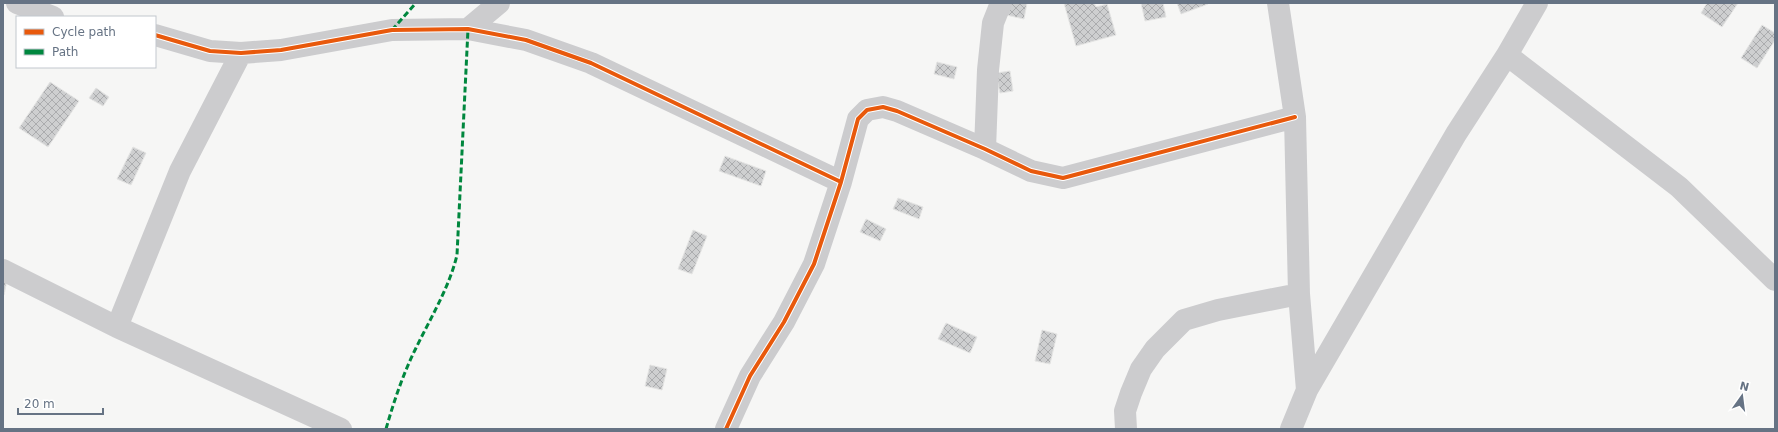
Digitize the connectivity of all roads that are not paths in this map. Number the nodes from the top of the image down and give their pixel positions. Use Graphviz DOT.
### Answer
graph roads {
  1 [pos="17,3"];
  2 [pos="499,3"];
  3 [pos="1001,3"];
  4 [pos="1278,3"];
  5 [pos="1536,3"];
  6 [pos="50,16"];
  7 [pos="468,29"];
  8 [pos="156,35"];
  9 [pos="241,53"];
  10 [pos="1507,55"];
  11 [pos="1295,117"];
  12 [pos="985,149"];
  13 [pos="841,182"];
  14 [pos="3,270"];
  15 [pos="1775,280"];
  16 [pos="1299,294"];
  17 [pos="117,327"];
  18 [pos="1306,390"];
  19 [pos="341,429"];
  20 [pos="726,429"];
  21 [pos="1126,429"];
  22 [pos="1291,429"];
  1 -- 6 [label="street"];
  2 -- 7 [label="street"];
  3 -- 12 [label="street"];
  4 -- 11 [label="street"];
  5 -- 10 [label="street"];
  7 -- 9 [label="street"];
  7 -- 13 [label="street"];
  8 -- 9 [label="street"];
  9 -- 17 [label="street"];
  10 -- 15 [label="street"];
  10 -- 18 [label="street"];
  11 -- 12 [label="street"];
  11 -- 16 [label="street"];
  12 -- 13 [label="street"];
  13 -- 20 [label="street"];
  14 -- 17 [label="street"];
  16 -- 18 [label="street"];
  16 -- 21 [label="street"];
  17 -- 19 [label="street"];
  18 -- 22 [label="street"];
}
